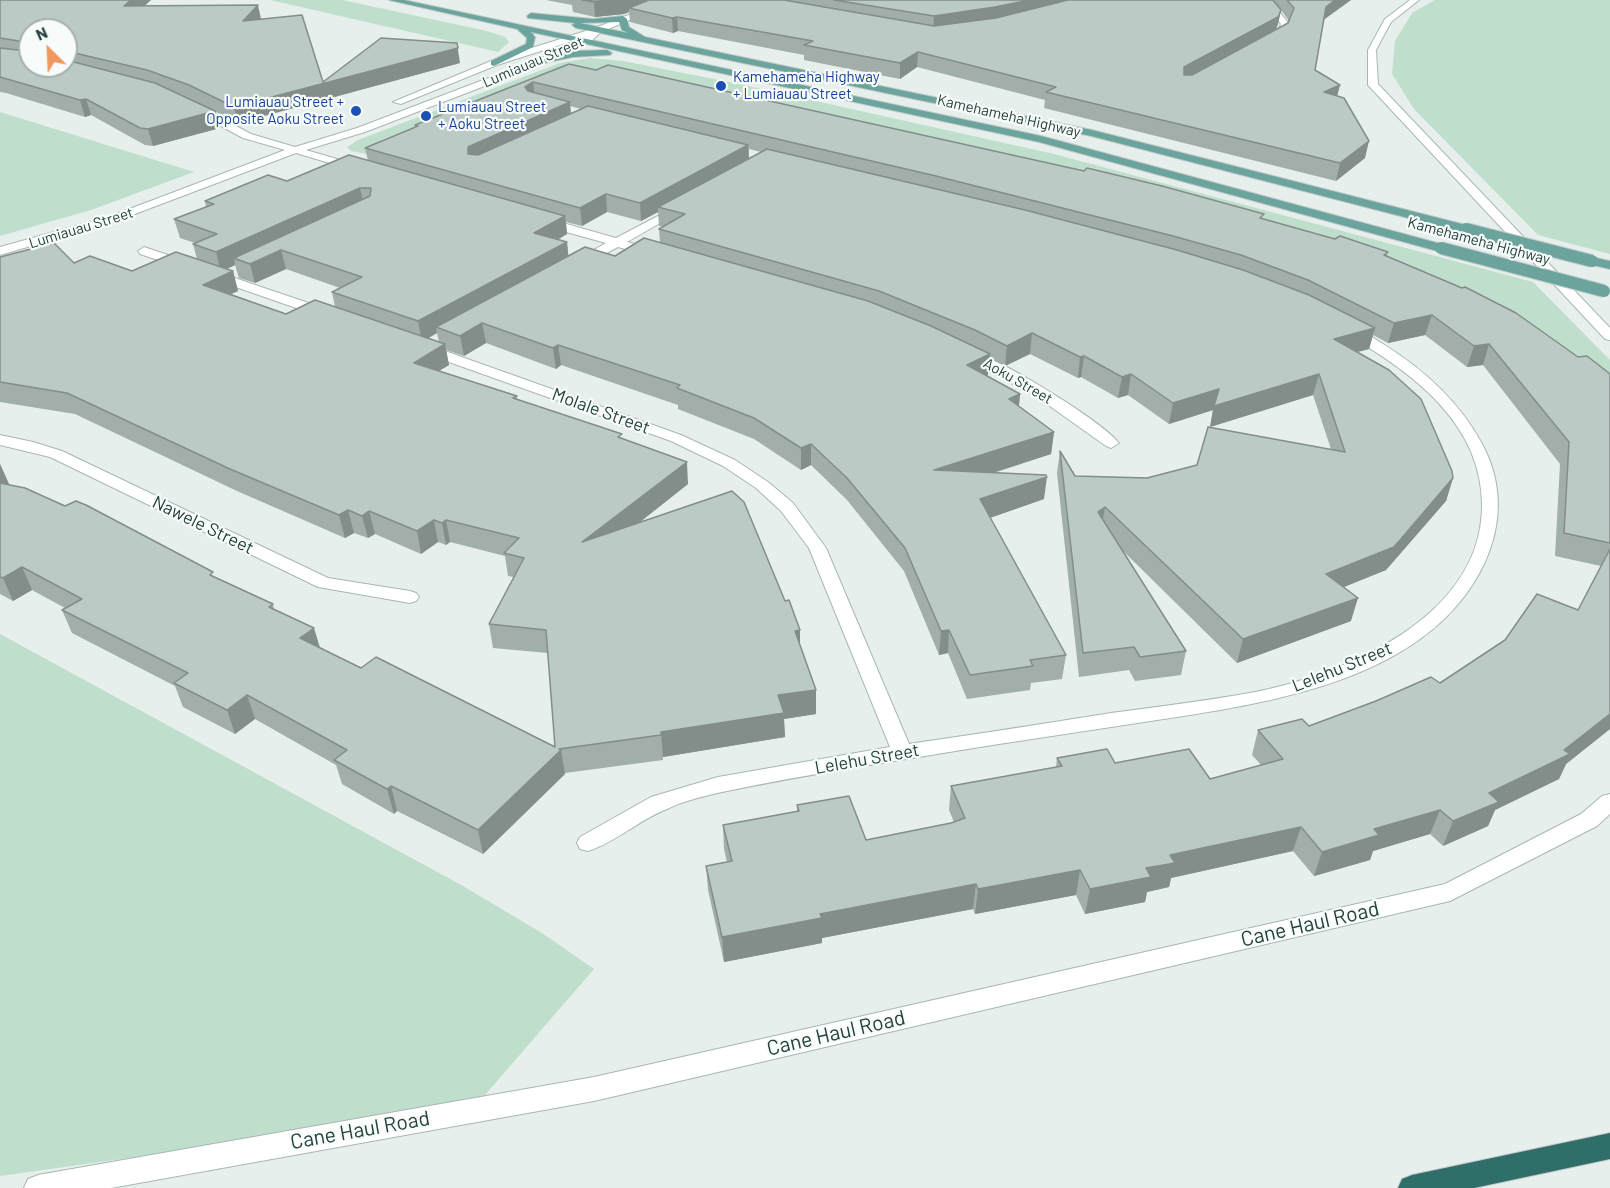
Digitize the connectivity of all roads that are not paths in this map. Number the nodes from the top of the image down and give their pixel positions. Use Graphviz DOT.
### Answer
graph roads {
  1 [pos="393,0"];
  2 [pos="674,0"];
  3 [pos="1266,0"];
  4 [pos="1415,0"];
  5 [pos="520,14"];
  6 [pos="531,16"];
  7 [pos="623,19"];
  8 [pos="520,27"];
  9 [pos="598,30"];
  10 [pos="571,37"];
  11 [pos="587,40"];
  12 [pos="645,40"];
  13 [pos="1264,46"];
  14 [pos="544,60"];
  15 [pos="682,61"];
  16 [pos="494,63"];
  17 [pos="188,104"];
  18 [pos="384,108"];
  19 [pos="351,121"];
  20 [pos="295,150"];
  21 [pos="369,171"];
  22 [pos="691,202"];
  23 [pos="527,217"];
  24 [pos="618,243"];
  25 [pos="0,251"];
  26 [pos="144,251"];
  27 [pos="662,255"];
  28 [pos="1610,266"];
  29 [pos="571,269"];
  30 [pos="240,270"];
  31 [pos="223,278"];
  32 [pos="1607,292"];
  33 [pos="335,317"];
  34 [pos="1338,324"];
  35 [pos="1610,336"];
  36 [pos="440,340"];
  37 [pos="954,347"];
  38 [pos="0,440"];
  39 [pos="1111,443"];
  40 [pos="410,597"];
  41 [pos="902,752"];
  42 [pos="1610,802"];
  43 [pos="588,843"];
  44 [pos="1610,1146"];
  45 [pos="38,1188"];
  46 [pos="1412,1188"];
  1 -- 8 [label="main road, Kamehameha Highway"];
  2 -- 7 [label="street, Lumiauau Street"];
  3 -- 13 [label="street"];
  4 -- 35 [label="street"];
  5 -- 6 [label="main road, Kamehameha Highway"];
  6 -- 7 [label="main road"];
  6 -- 9 [label="main road, Kamehameha Highway"];
  7 -- 9 [label="street, Lumiauau Street"];
  7 -- 12 [label="main road"];
  8 -- 10 [label="main road, Kamehameha Highway"];
  8 -- 16 [label="main road"];
  9 -- 10 [label="street, Lumiauau Street"];
  9 -- 11 [label="street, Lumiauau Street"];
  9 -- 12 [label="main road, Kamehameha Highway"];
  10 -- 11 [label="main road, Kamehameha Highway"];
  10 -- 16 [label="street, Lumiauau Street"];
  11 -- 14 [label="street, Lumiauau Street"];
  11 -- 15 [label="main road, Kamehameha Highway"];
  12 -- 28 [label="main road, Kamehameha Highway, bridge"];
  14 -- 15 [label="main road"];
  14 -- 20 [label="street, Lumiauau Street"];
  15 -- 32 [label="main road, Kamehameha Highway, bridge"];
  16 -- 18 [label="street, Lumiauau Street"];
  17 -- 20 [label="street"];
  19 -- 20 [label="street, Lumiauau Street"];
  20 -- 21 [label="street"];
  20 -- 25 [label="street, Lumiauau Street"];
  22 -- 24 [label="street"];
  23 -- 24 [label="street"];
  24 -- 27 [label="street"];
  24 -- 29 [label="street"];
  26 -- 31 [label="street"];
  30 -- 31 [label="street"];
  31 -- 33 [label="street"];
  34 -- 41 [label="street, Lelehu Street"];
  36 -- 41 [label="street, Molale Street"];
  37 -- 39 [label="street, Aoku Street"];
  38 -- 40 [label="street, Nawele Street"];
  41 -- 43 [label="street, Lelehu Street"];
  42 -- 45 [label="street, Cane Haul Road"];
  44 -- 46 [label="highway"];
}
